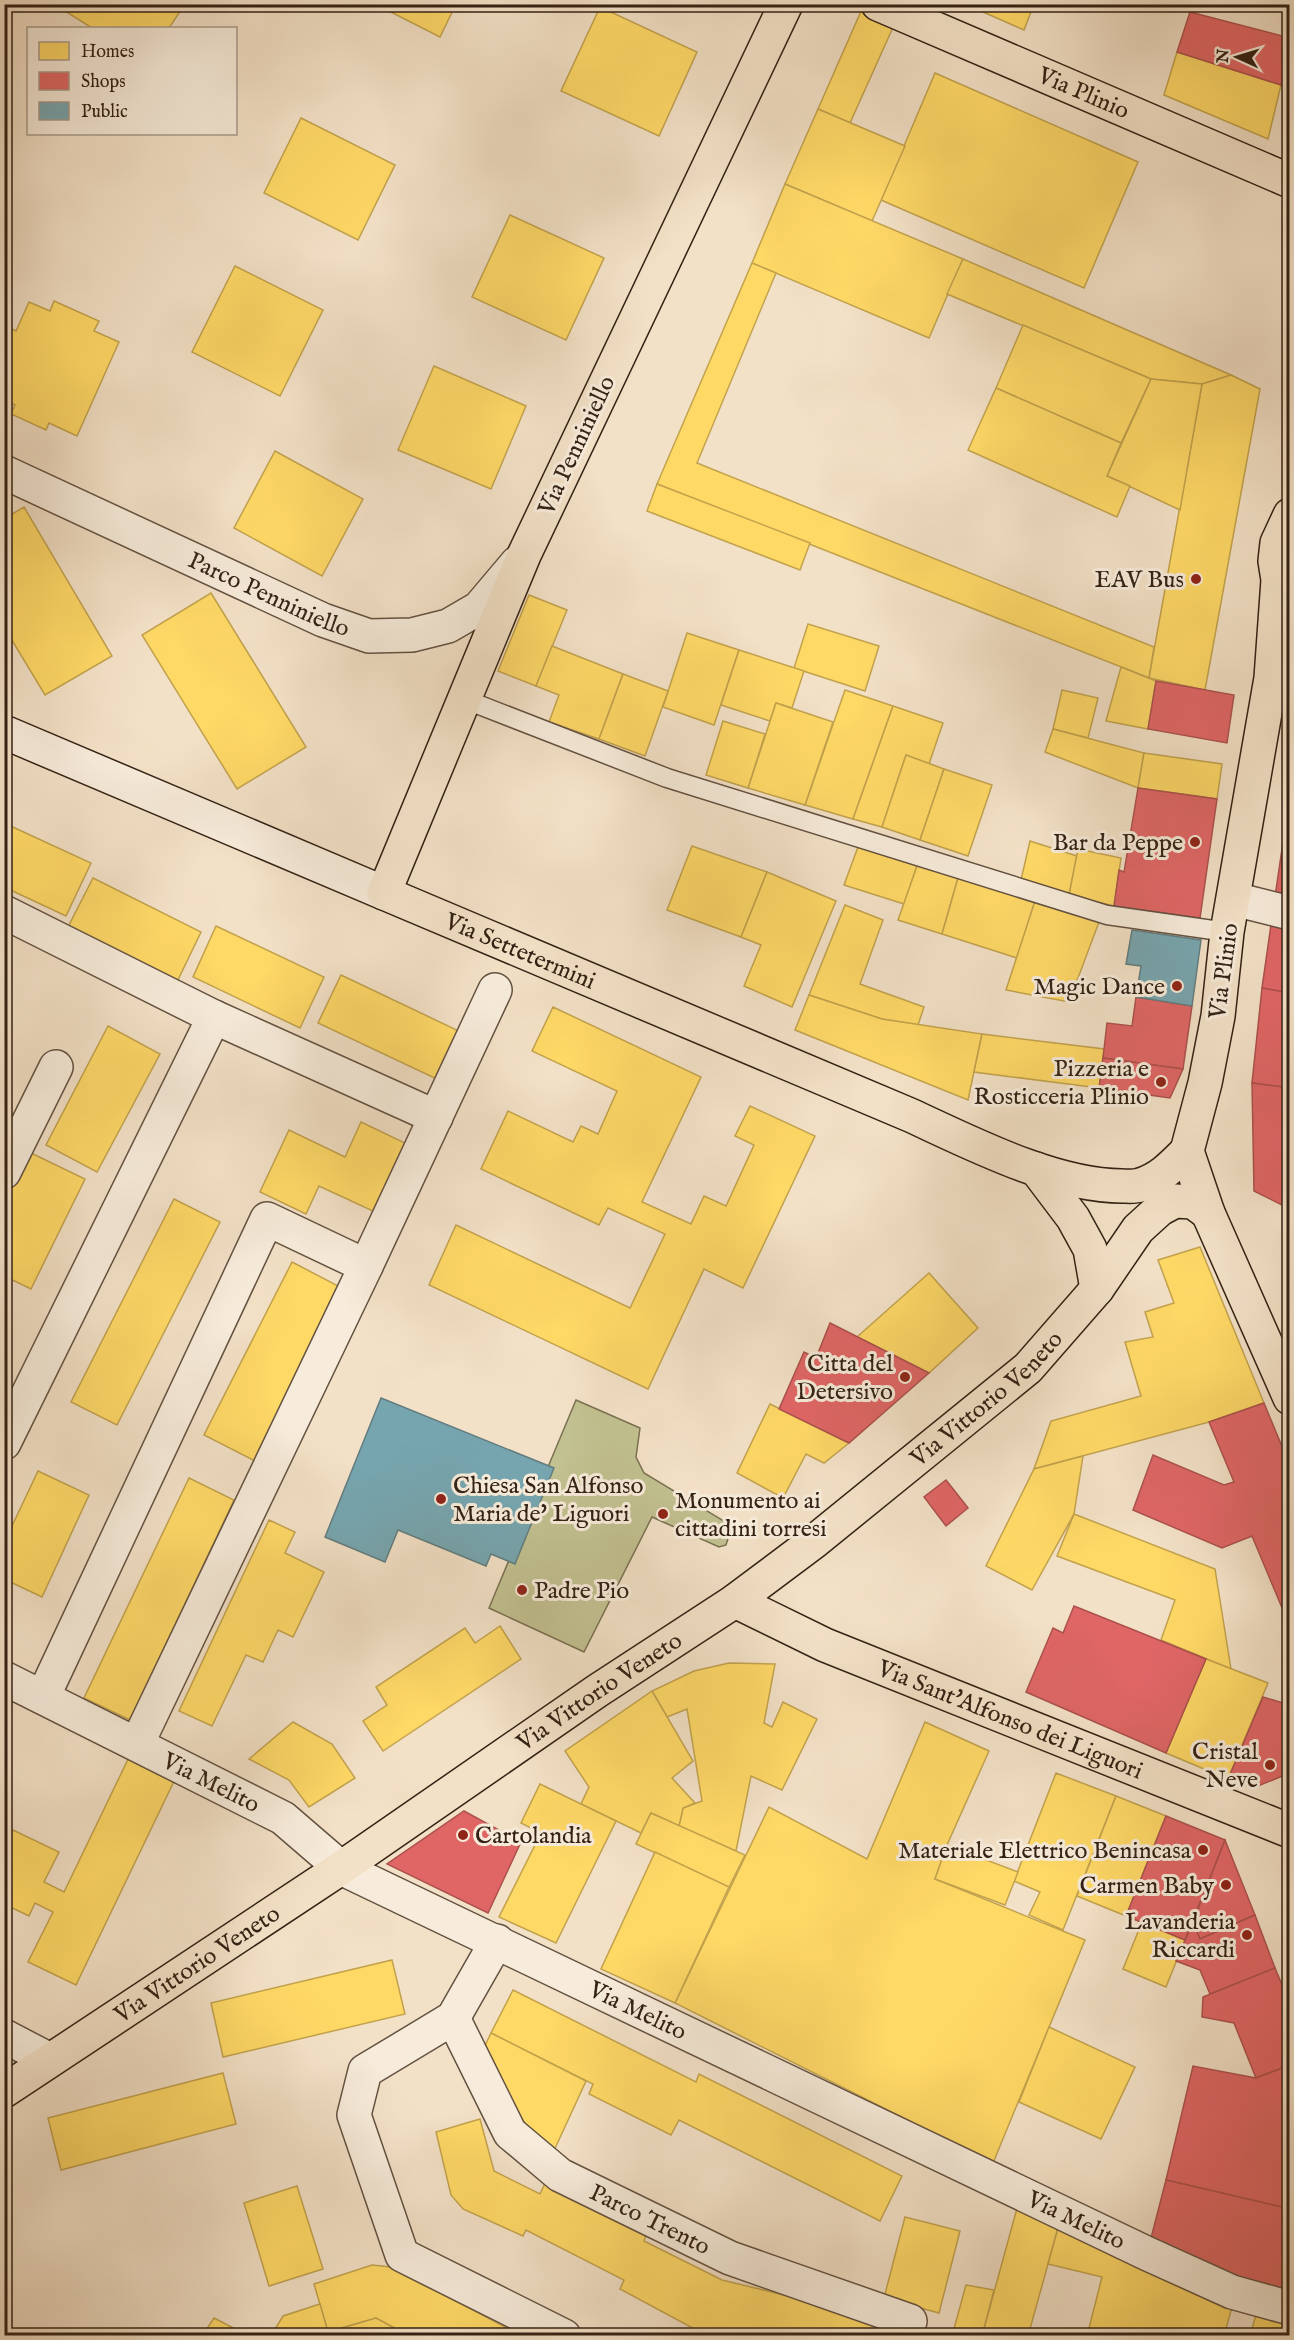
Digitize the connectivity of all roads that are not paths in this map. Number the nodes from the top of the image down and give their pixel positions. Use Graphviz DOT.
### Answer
graph roads {
  1 [pos="786,4"];
  2 [pos="878,4"];
  3 [pos="1290,182"];
  4 [pos="4,472"];
  5 [pos="1287,520"];
  6 [pos="524,555"];
  7 [pos="1290,650"];
  8 [pos="1271,678"];
  9 [pos="464,699"];
  10 [pos="4,732"];
  11 [pos="384,893"];
  12 [pos="1234,900"];
  13 [pos="4,912"];
  14 [pos="1290,913"];
  15 [pos="1227,932"];
  16 [pos="495,990"];
  17 [pos="214,1017"];
  18 [pos="56,1067"];
  19 [pos="436,1117"];
  20 [pos="1187,1151"];
  21 [pos="1036,1169"];
  22 [pos="4,1172"];
  23 [pos="1208,1213"];
  24 [pos="366,1266"];
  25 [pos="1097,1289"];
  26 [pos="1290,1398"];
  27 [pos="4,1443"];
  28 [pos="735,1600"];
  29 [pos="4,1678"];
  30 [pos="43,1697"];
  31 [pos="136,1744"];
  32 [pos="1290,1831"];
  33 [pos="341,1868"];
  34 [pos="497,1941"];
  35 [pos="453,2018"];
  36 [pos="4,2036"];
  37 [pos="50,2060"];
  38 [pos="4,2091"];
  39 [pos="1290,2308"];
  40 [pos="564,2336"];
  41 [pos="905,2336"];
  1 -- 6 [label="main road, Via Penniniello"];
  2 -- 3 [label="main road, Via Plinio"];
  4 -- 6 [label="street, Parco Penniniello"];
  5 -- 8 [label="main road, Via Plinio"];
  6 -- 9 [label="main road, Via Penniniello"];
  7 -- 8 [label="main road"];
  8 -- 12 [label="main road, Via Plinio"];
  9 -- 11 [label="main road, Via Penniniello"];
  9 -- 15 [label="lane"];
  10 -- 11 [label="street, Via Settetermini"];
  11 -- 21 [label="main road, Via Settetermini"];
  12 -- 14 [label="street"];
  12 -- 15 [label="main road, Via Plinio"];
  13 -- 17 [label="street"];
  15 -- 20 [label="main road, Via Plinio"];
  16 -- 19 [label="street"];
  17 -- 19 [label="street"];
  17 -- 27 [label="street"];
  18 -- 22 [label="street"];
  19 -- 24 [label="street"];
  20 -- 21 [label="main road, Via Settetermini"];
  20 -- 23 [label="main road"];
  21 -- 25 [label="main road"];
  23 -- 25 [label="main road, Via Vittorio Veneto"];
  23 -- 26 [label="main road"];
  24 -- 30 [label="street"];
  24 -- 31 [label="street"];
  25 -- 28 [label="main road, Via Vittorio Veneto"];
  28 -- 32 [label="main road, Via Sant'Alfonso dei Liguori"];
  28 -- 33 [label="main road, Via Vittorio Veneto"];
  29 -- 30 [label="street, Via Melito"];
  30 -- 31 [label="street, Via Melito"];
  31 -- 33 [label="street, Via Melito"];
  33 -- 34 [label="street, Via Melito"];
  33 -- 37 [label="main road, Via Vittorio Veneto"];
  34 -- 35 [label="street"];
  34 -- 39 [label="street, Via Melito"];
  35 -- 40 [label="street"];
  35 -- 41 [label="street, Parco Trento"];
  36 -- 37 [label="street"];
  37 -- 38 [label="main road, Via Vittorio Veneto"];
}
